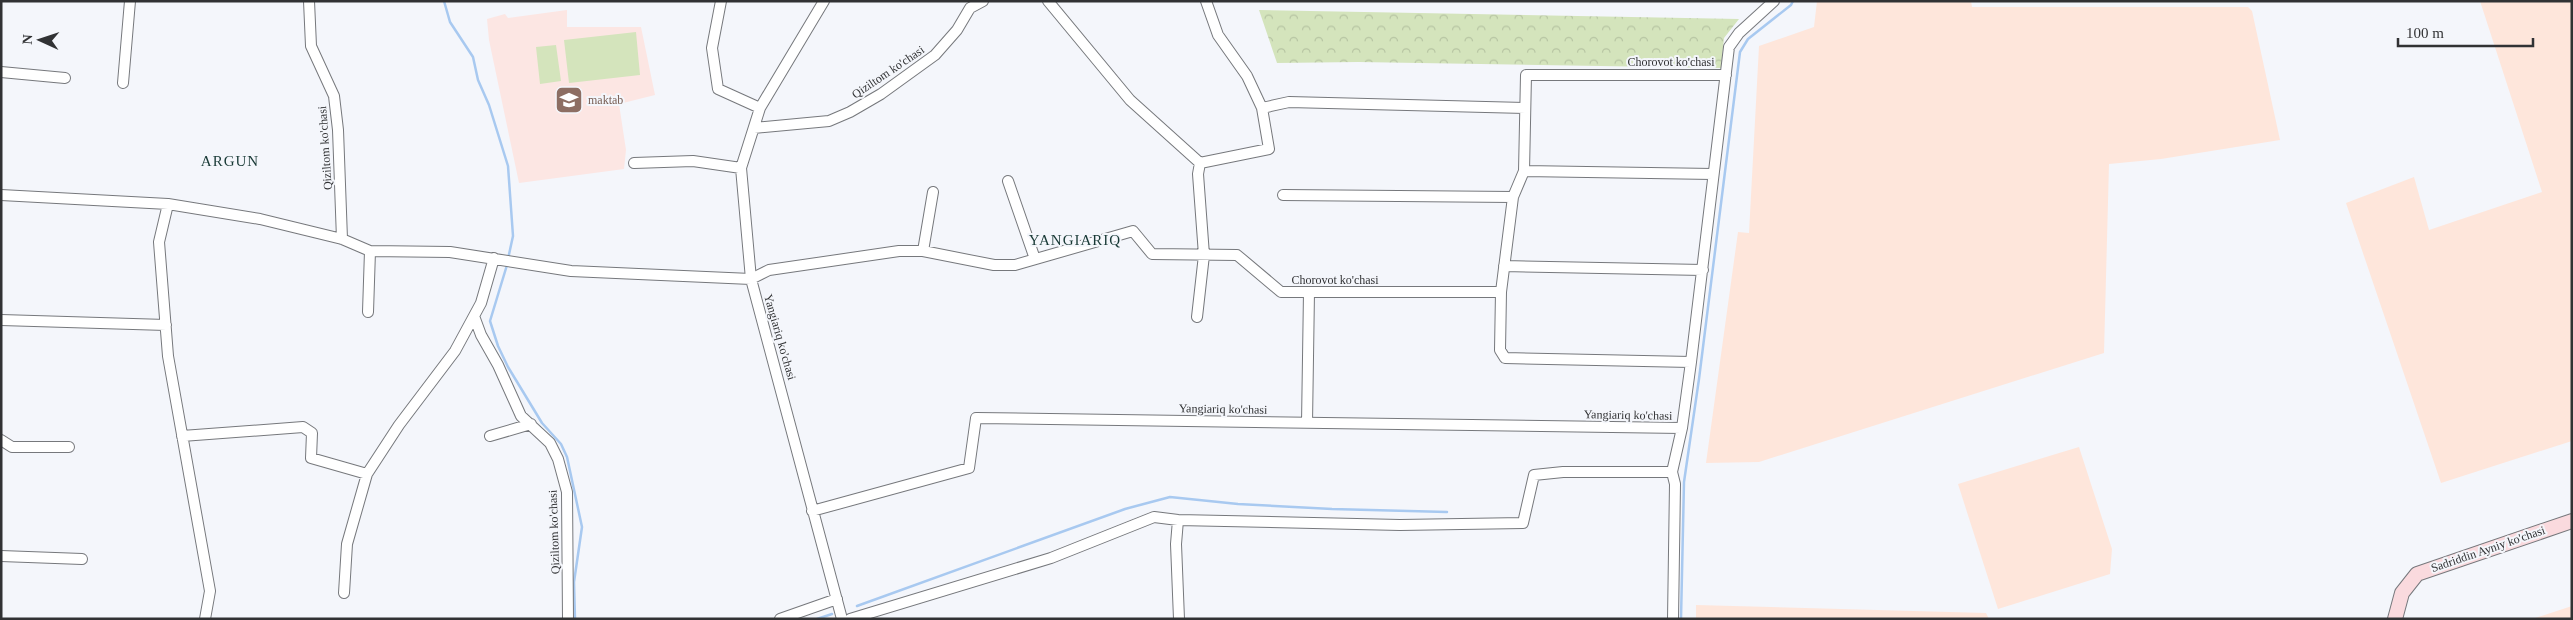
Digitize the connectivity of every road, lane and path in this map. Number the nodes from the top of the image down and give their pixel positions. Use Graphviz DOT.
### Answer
graph roads {
  1 [pos="130,1"];
  2 [pos="309,1"];
  3 [pos="721,1"];
  4 [pos="824,1"];
  5 [pos="983,1"];
  6 [pos="1048,1"];
  7 [pos="1206,1"];
  8 [pos="1774,1"];
  9 [pos="1,72"];
  10 [pos="1726,74"];
  11 [pos="65,78"];
  12 [pos="123,84"];
  13 [pos="760,108"];
  14 [pos="1262,108"];
  15 [pos="1525,108"];
  16 [pos="754,128"];
  17 [pos="1200,163"];
  18 [pos="634,164"];
  19 [pos="742,168"];
  20 [pos="1524,171"];
  21 [pos="1714,174"];
  22 [pos="1008,181"];
  23 [pos="933,192"];
  24 [pos="1,195"];
  25 [pos="1283,195"];
  26 [pos="1513,197"];
  27 [pos="168,204"];
  28 [pos="342,239"];
  29 [pos="370,251"];
  30 [pos="923,251"];
  31 [pos="1204,255"];
  32 [pos="494,258"];
  33 [pos="1035,259"];
  34 [pos="1504,266"];
  35 [pos="1703,270"];
  36 [pos="751,279"];
  37 [pos="1309,292"];
  38 [pos="1501,292"];
  39 [pos="368,312"];
  40 [pos="474,316"];
  41 [pos="1197,317"];
  42 [pos="1,320"];
  43 [pos="166,325"];
  44 [pos="1691,362"];
  45 [pos="1307,423"];
  46 [pos="532,424"];
  47 [pos="1682,428"];
  48 [pos="182,436"];
  49 [pos="490,436"];
  50 [pos="1,440"];
  51 [pos="69,447"];
  52 [pos="1672,472"];
  53 [pos="367,474"];
  54 [pos="812,511"];
  55 [pos="1178,520"];
  56 [pos="2572,521"];
  57 [pos="1,556"];
  58 [pos="82,559"];
  59 [pos="344,593"];
  60 [pos="837,600"];
  61 [pos="205,619"];
  62 [pos="568,619"];
  63 [pos="780,619"];
  64 [pos="842,619"];
  65 [pos="850,619"];
  66 [pos="1179,619"];
  67 [pos="1672,619"];
  68 [pos="2395,619"];
  1 -- 12 [label="street"];
  2 -- 28 [label="street, Qiziltom ko'chasi"];
  3 -- 13 [label="street"];
  4 -- 13 [label="street"];
  5 -- 16 [label="street, Qiziltom ko'chasi"];
  6 -- 17 [label="street"];
  7 -- 14 [label="street"];
  8 -- 10 [label="street"];
  9 -- 11 [label="street"];
  10 -- 15 [label="street, Chorovot ko'chasi"];
  10 -- 21 [label="street"];
  13 -- 16 [label="street"];
  14 -- 15 [label="street"];
  14 -- 17 [label="street"];
  15 -- 20 [label="street"];
  16 -- 19 [label="street"];
  17 -- 31 [label="street"];
  18 -- 19 [label="street"];
  19 -- 36 [label="street, Yangiariq ko'chasi"];
  20 -- 21 [label="street"];
  20 -- 26 [label="street"];
  21 -- 35 [label="street"];
  22 -- 33 [label="street"];
  23 -- 30 [label="street"];
  24 -- 27 [label="street"];
  25 -- 26 [label="street"];
  26 -- 34 [label="street"];
  27 -- 28 [label="street"];
  27 -- 43 [label="street"];
  28 -- 29 [label="street"];
  29 -- 32 [label="street"];
  29 -- 39 [label="street"];
  30 -- 33 [label="street"];
  30 -- 36 [label="street"];
  31 -- 33 [label="street, Chorovot ko'chasi"];
  31 -- 37 [label="street, Chorovot ko'chasi"];
  31 -- 41 [label="street"];
  32 -- 36 [label="street"];
  32 -- 40 [label="street"];
  34 -- 35 [label="street"];
  34 -- 38 [label="street"];
  35 -- 44 [label="street"];
  36 -- 54 [label="street, Yangiariq ko'chasi"];
  37 -- 38 [label="street, Chorovot ko'chasi"];
  37 -- 45 [label="street"];
  38 -- 44 [label="street"];
  40 -- 46 [label="street, Qiziltom ko'chasi"];
  40 -- 53 [label="street"];
  42 -- 43 [label="street"];
  43 -- 48 [label="street"];
  44 -- 47 [label="street"];
  45 -- 47 [label="street, Yangiariq ko'chasi"];
  45 -- 54 [label="street, Yangiariq ko'chasi"];
  46 -- 49 [label="street"];
  46 -- 62 [label="street, Qiziltom ko'chasi"];
  47 -- 52 [label="street"];
  48 -- 53 [label="street"];
  48 -- 61 [label="street"];
  50 -- 51 [label="street"];
  52 -- 55 [label="street"];
  52 -- 67 [label="street"];
  53 -- 59 [label="street"];
  54 -- 60 [label="street, Yangiariq ko'chasi"];
  55 -- 65 [label="street"];
  55 -- 66 [label="street"];
  56 -- 68 [label="street, Sadriddin Ayniy ko'chasi"];
  57 -- 58 [label="street"];
  60 -- 63 [label="street"];
  60 -- 64 [label="street, Yangiariq ko'chasi"];
}
